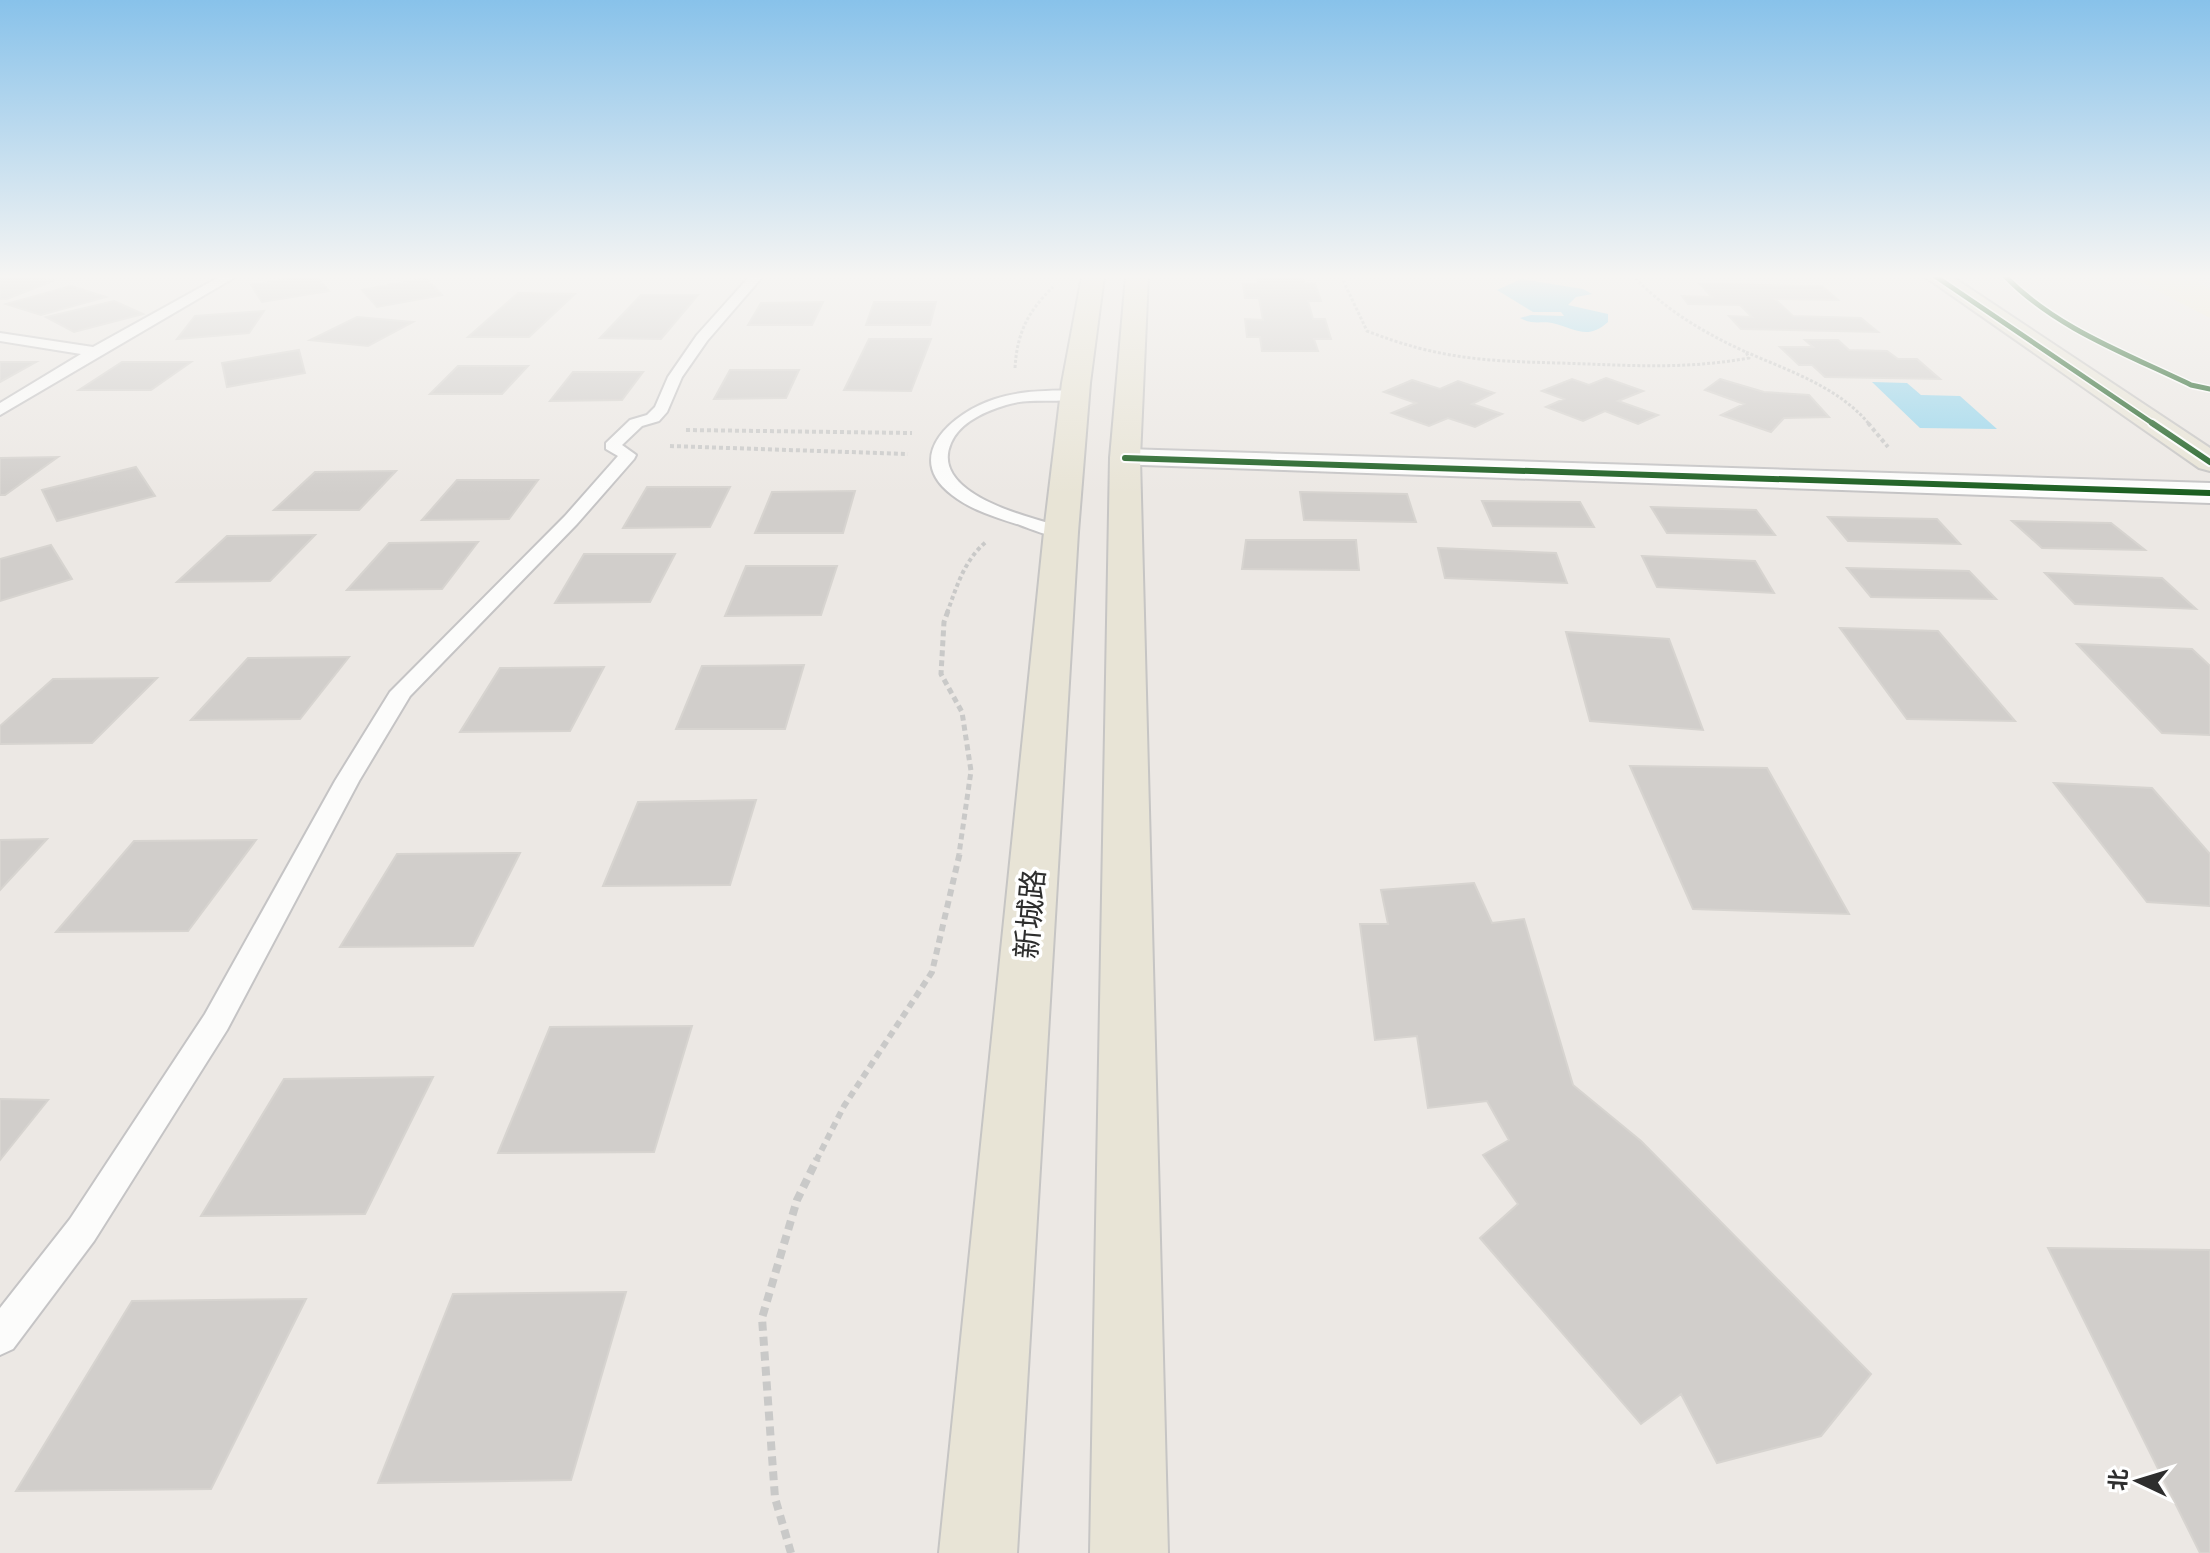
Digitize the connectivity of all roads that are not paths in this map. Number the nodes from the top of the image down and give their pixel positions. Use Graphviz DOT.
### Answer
graph roads {
  1 [pos="74,348"];
  2 [pos="103,348"];
  3 [pos="695,348"];
  4 [pos="1062,348"];
  5 [pos="1132,348"];
  6 [pos="2042,348"];
  7 [pos="97,352"];
  8 [pos="1053,396"];
  9 [pos="0,410"];
  10 [pos="1125,458"];
  11 [pos="2210,462"];
  12 [pos="2210,493"];
  13 [pos="1061,532"];
  14 [pos="0,1337"];
  15 [pos="978,1553"];
  16 [pos="1129,1553"];
  1 -- 7 [label="lane"];
  2 -- 7 [label="lane"];
  3 -- 14 [label="lane"];
  4 -- 8 [label="main road, 新城路"];
  5 -- 10 [label="main road"];
  6 -- 11 [label="main road"];
  7 -- 9 [label="lane"];
  8 -- 13 [label="main road, 新城路"];
  8 -- 13 [label="lane"];
  10 -- 12 [label="street"];
  10 -- 16 [label="main road"];
  13 -- 15 [label="main road, 新城路"];
}
